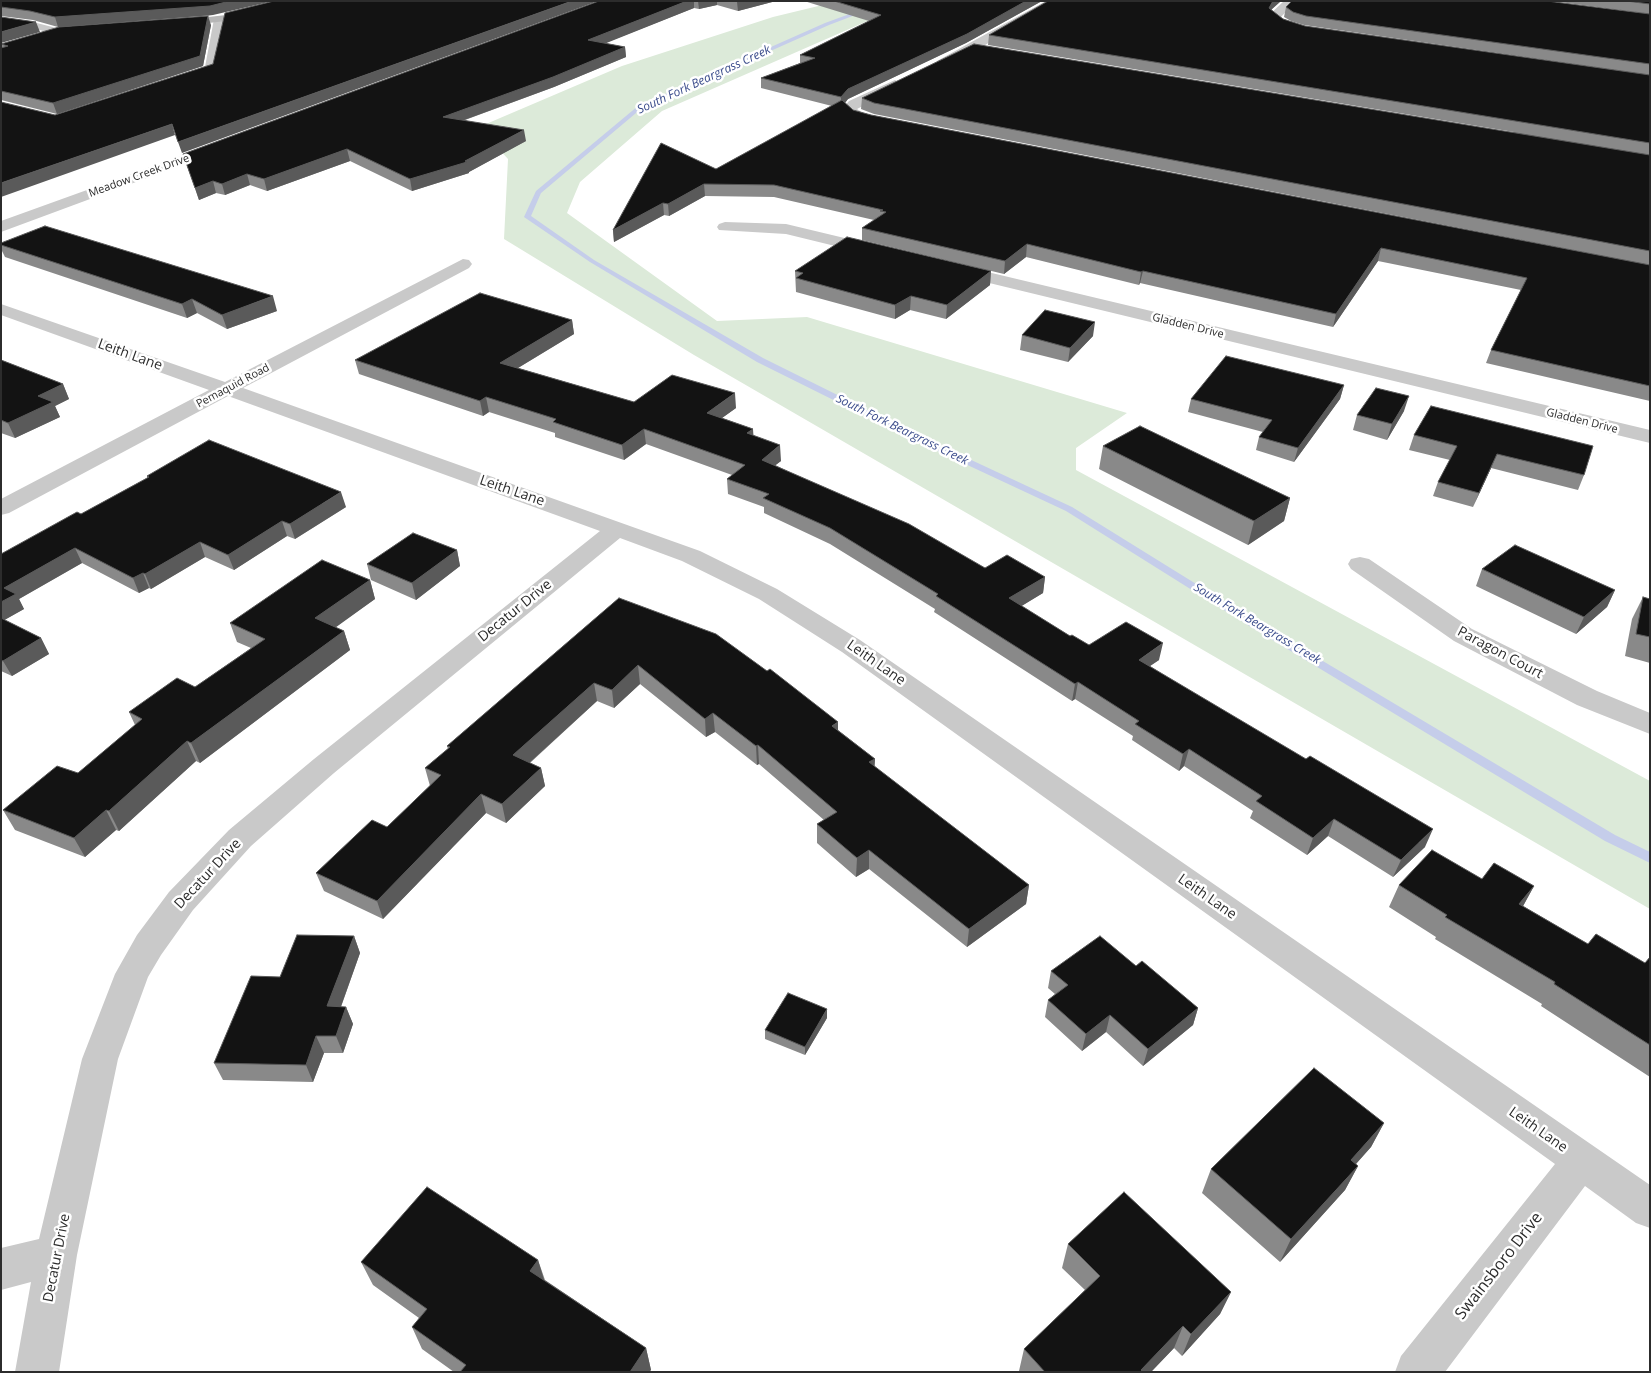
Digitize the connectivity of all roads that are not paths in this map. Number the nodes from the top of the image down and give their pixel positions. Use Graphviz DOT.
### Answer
graph roads {
  1 [pos="296,1"];
  2 [pos="1054,1"];
  3 [pos="1291,1"];
  4 [pos="220,19"];
  5 [pos="1,21"];
  6 [pos="162,25"];
  7 [pos="65,32"];
  8 [pos="1313,32"];
  9 [pos="36,39"];
  10 [pos="971,48"];
  11 [pos="990,51"];
  12 [pos="928,68"];
  13 [pos="910,76"];
  14 [pos="166,84"];
  15 [pos="899,125"];
  16 [pos="233,141"];
  17 [pos="1,227"];
  18 [pos="725,227"];
  19 [pos="893,255"];
  20 [pos="463,264"];
  21 [pos="941,266"];
  22 [pos="1,309"];
  23 [pos="227,390"];
  24 [pos="1650,437"];
  25 [pos="1,508"];
  26 [pos="617,529"];
  27 [pos="1360,564"];
  28 [pos="1650,724"];
  29 [pos="1582,1161"];
  30 [pos="1650,1209"];
  31 [pos="56,1255"];
  32 [pos="1,1269"];
  33 [pos="37,1372"];
  34 [pos="1417,1372"];
  1 -- 4 [label="street"];
  2 -- 10 [label="street"];
  3 -- 8 [label="street"];
  4 -- 6 [label="street"];
  4 -- 14 [label="street"];
  5 -- 7 [label="street"];
  7 -- 9 [label="street"];
  10 -- 11 [label="street"];
  10 -- 12 [label="street"];
  13 -- 15 [label="street"];
  16 -- 17 [label="street, Meadow Creek Drive"];
  18 -- 19 [label="street"];
  20 -- 23 [label="street, Pemaquid Road"];
  21 -- 24 [label="street, Gladden Drive"];
  22 -- 23 [label="street, Leith Lane"];
  23 -- 25 [label="street, Pemaquid Road"];
  23 -- 26 [label="street, Leith Lane"];
  26 -- 29 [label="street, Leith Lane"];
  26 -- 31 [label="street, Decatur Drive"];
  27 -- 28 [label="street, Paragon Court"];
  29 -- 30 [label="street, Leith Lane"];
  29 -- 34 [label="street, Swainsboro Drive"];
  31 -- 32 [label="street"];
  31 -- 33 [label="street, Decatur Drive"];
}
